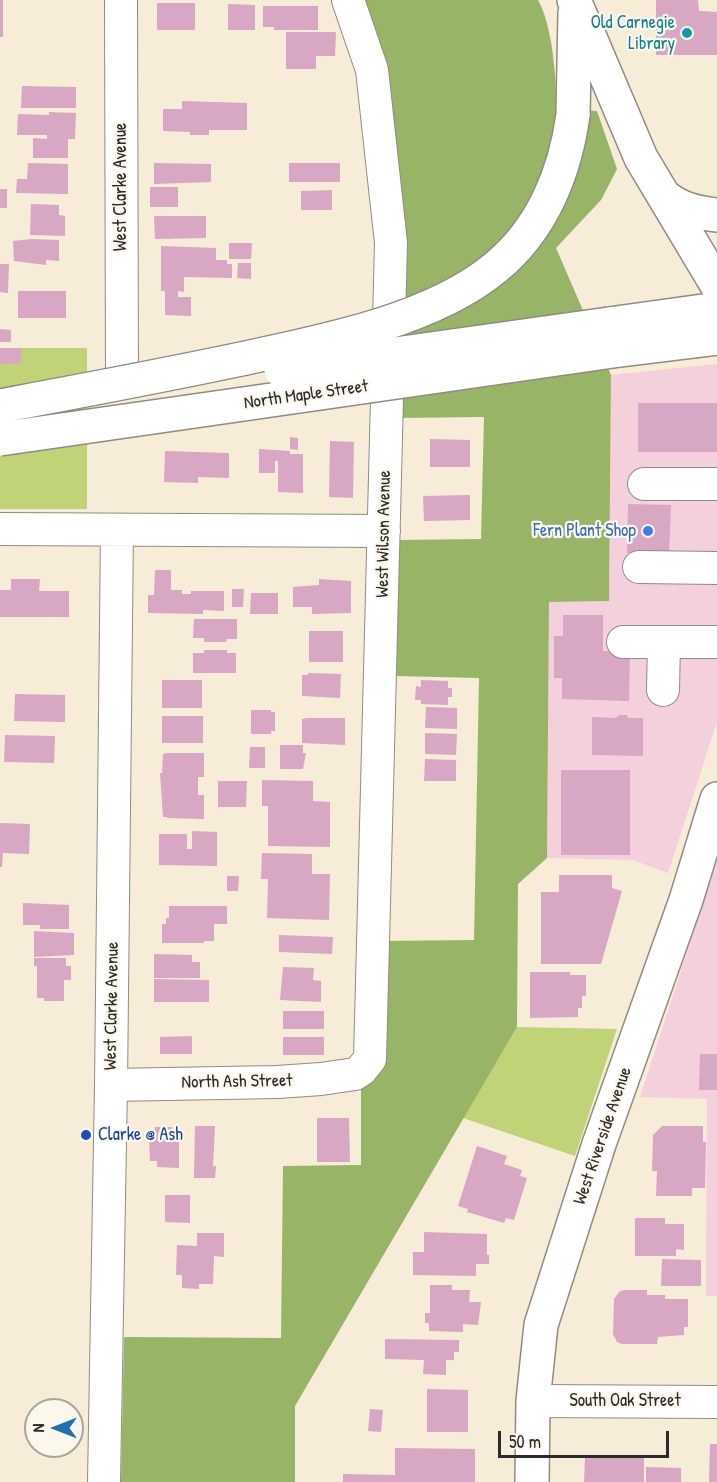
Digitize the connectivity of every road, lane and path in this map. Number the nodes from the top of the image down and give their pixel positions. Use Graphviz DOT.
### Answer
graph roads {
  1 [pos="120,0"];
  2 [pos="348,0"];
  3 [pos="575,1"];
  4 [pos="664,196"];
  5 [pos="717,215"];
  6 [pos="717,285"];
  7 [pos="717,309"];
  8 [pos="611,337"];
  9 [pos="717,338"];
  10 [pos="122,373"];
  11 [pos="0,408"];
  12 [pos="0,439"];
  13 [pos="644,484"];
  14 [pos="717,484"];
  15 [pos="0,529"];
  16 [pos="117,530"];
  17 [pos="384,531"];
  18 [pos="639,567"];
  19 [pos="717,568"];
  20 [pos="623,642"];
  21 [pos="664,642"];
  22 [pos="717,642"];
  23 [pos="663,690"];
  24 [pos="717,799"];
  25 [pos="361,1070"];
  26 [pos="111,1085"];
  27 [pos="533,1401"];
  28 [pos="717,1402"];
  29 [pos="104,1482"];
  30 [pos="532,1482"];
  1 -- 10 [label="street, West Clarke Avenue"];
  2 -- 17 [label="street, West Wilson Avenue"];
  3 -- 4 [label="main road"];
  3 -- 11 [label="main road, bridge"];
  4 -- 5 [label="main road"];
  4 -- 6 [label="main road"];
  7 -- 8 [label="main road"];
  8 -- 9 [label="main road"];
  8 -- 11 [label="main road, North Maple Street, bridge"];
  8 -- 12 [label="main road, North Maple Street, bridge"];
  13 -- 14 [label="street"];
  15 -- 16 [label="street"];
  16 -- 17 [label="street"];
  16 -- 26 [label="street, West Clarke Avenue"];
  17 -- 25 [label="street, West Wilson Avenue"];
  18 -- 19 [label="street"];
  20 -- 21 [label="street"];
  21 -- 22 [label="street"];
  21 -- 23 [label="street"];
  24 -- 27 [label="main road, West Riverside Avenue"];
  25 -- 26 [label="street, North Ash Street"];
  26 -- 29 [label="street, West Clarke Avenue"];
  27 -- 28 [label="street, South Oak Street"];
  27 -- 30 [label="main road, West Riverside Avenue"];
}
